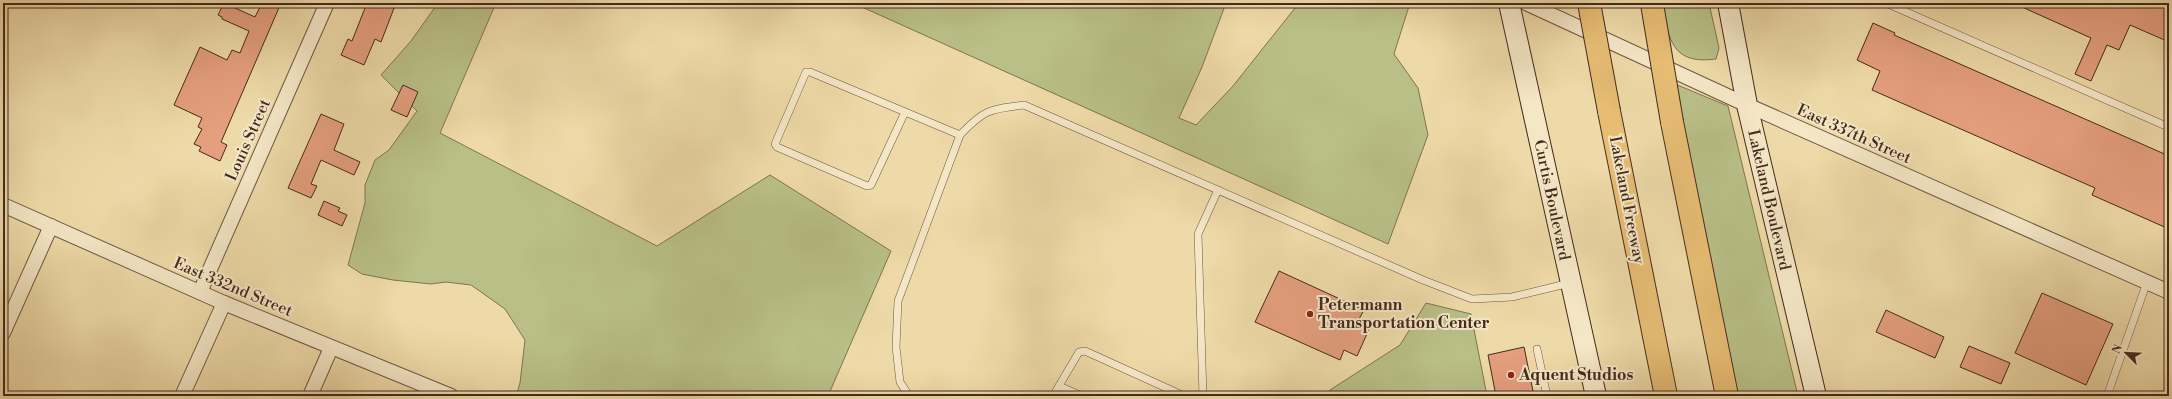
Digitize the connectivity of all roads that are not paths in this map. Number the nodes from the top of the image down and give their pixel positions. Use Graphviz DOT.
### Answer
graph roads {
  1 [pos="327,3"];
  2 [pos="1509,3"];
  3 [pos="1526,3"];
  4 [pos="1589,3"];
  5 [pos="1728,3"];
  6 [pos="1886,3"];
  7 [pos="1652,4"];
  8 [pos="1747,105"];
  9 [pos="905,112"];
  10 [pos="2169,119"];
  11 [pos="960,135"];
  12 [pos="1218,190"];
  13 [pos="3,205"];
  14 [pos="51,226"];
  15 [pos="2147,282"];
  16 [pos="1570,283"];
  17 [pos="200,292"];
  18 [pos="2169,292"];
  19 [pos="224,303"];
  20 [pos="3,333"];
  21 [pos="331,348"];
  22 [pos="1537,349"];
  23 [pos="1059,386"];
  24 [pos="182,396"];
  25 [pos="310,396"];
  26 [pos="451,396"];
  27 [pos="909,396"];
  28 [pos="1053,396"];
  29 [pos="1082,396"];
  30 [pos="1184,396"];
  31 [pos="1203,396"];
  32 [pos="1547,396"];
  33 [pos="1596,396"];
  34 [pos="1666,396"];
  35 [pos="1727,396"];
  36 [pos="1816,396"];
  37 [pos="2107,396"];
  1 -- 17 [label="street, Louis Street"];
  2 -- 16 [label="street, Curtis Boulevard"];
  3 -- 8 [label="street, East 337th Street"];
  4 -- 34 [label="highway, Lakeland Freeway, bridge"];
  5 -- 8 [label="street, Lakeland Boulevard"];
  6 -- 10 [label="lane"];
  7 -- 35 [label="highway, bridge"];
  8 -- 15 [label="street, East 337th Street"];
  8 -- 36 [label="street, Lakeland Boulevard"];
  9 -- 9 [label="lane"];
  9 -- 11 [label="lane"];
  11 -- 12 [label="lane"];
  11 -- 27 [label="lane"];
  12 -- 16 [label="lane"];
  12 -- 31 [label="lane"];
  13 -- 14 [label="street, East 332nd Street"];
  14 -- 17 [label="street, East 332nd Street"];
  14 -- 20 [label="street"];
  15 -- 18 [label="street, East 337th Street"];
  15 -- 37 [label="lane"];
  16 -- 33 [label="street, Curtis Boulevard"];
  17 -- 19 [label="street, East 332nd Street"];
  19 -- 21 [label="street, East 332nd Street"];
  19 -- 24 [label="street"];
  21 -- 25 [label="street"];
  21 -- 26 [label="street, East 332nd Street"];
  22 -- 32 [label="lane"];
  23 -- 28 [label="lane"];
  23 -- 29 [label="lane"];
  23 -- 30 [label="lane"];
}
